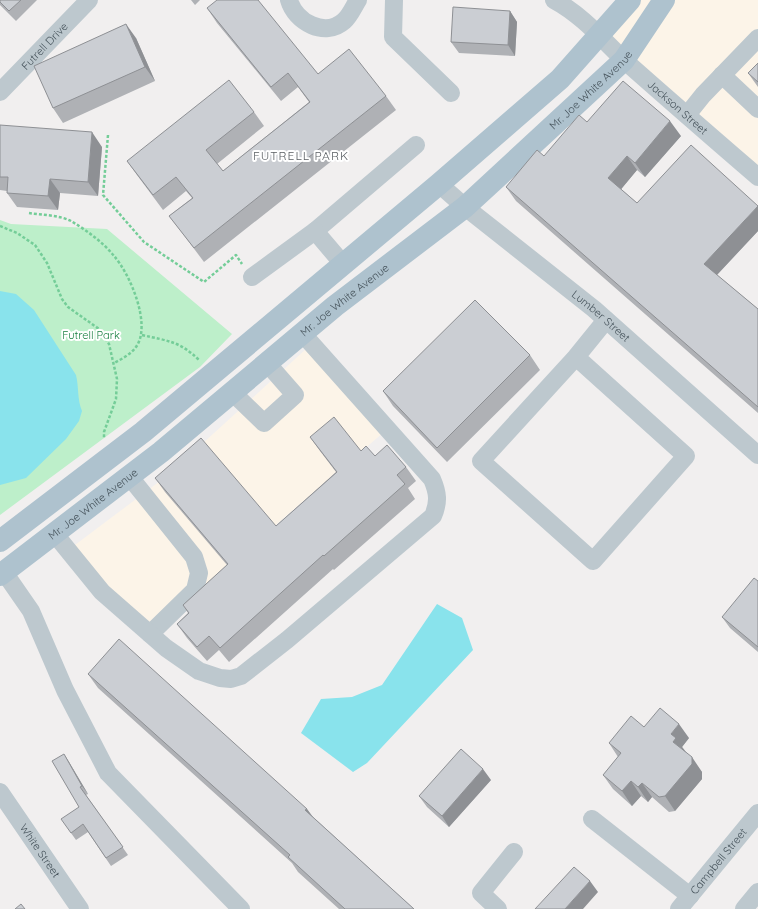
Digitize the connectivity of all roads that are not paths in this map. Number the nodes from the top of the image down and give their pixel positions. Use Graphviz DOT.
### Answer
graph roads {
  1 [pos="89,0"];
  2 [pos="289,0"];
  3 [pos="358,0"];
  4 [pos="394,0"];
  5 [pos="554,0"];
  6 [pos="630,0"];
  7 [pos="664,0"];
  8 [pos="600,34"];
  9 [pos="758,38"];
  10 [pos="624,60"];
  11 [pos="722,75"];
  12 [pos="0,92"];
  13 [pos="451,93"];
  14 [pos="758,109"];
  15 [pos="687,115"];
  16 [pos="416,145"];
  17 [pos="758,178"];
  18 [pos="439,184"];
  19 [pos="465,207"];
  20 [pos="315,231"];
  21 [pos="343,264"];
  22 [pos="252,277"];
  23 [pos="606,320"];
  24 [pos="302,333"];
  25 [pos="576,357"];
  26 [pos="267,363"];
  27 [pos="232,392"];
  28 [pos="758,455"];
  29 [pos="128,476"];
  30 [pos="54,533"];
  31 [pos="0,541"];
  32 [pos="2,573"];
  33 [pos="150,634"];
  34 [pos="0,792"];
  35 [pos="758,813"];
  36 [pos="592,820"];
  37 [pos="514,852"];
  38 [pos="758,892"];
  39 [pos="684,902"];
  40 [pos="80,909"];
  41 [pos="241,909"];
  42 [pos="498,909"];
  43 [pos="744,909"];
  1 -- 12 [label="street, Futrell Drive"];
  2 -- 3 [label="street"];
  4 -- 13 [label="street"];
  5 -- 8 [label="street, Jackson Street"];
  6 -- 8 [label="main road"];
  7 -- 10 [label="main road, Mr. Joe White Avenue"];
  8 -- 10 [label="street, Jackson Street"];
  8 -- 18 [label="main road"];
  9 -- 11 [label="street"];
  10 -- 15 [label="street, Jackson Street"];
  10 -- 19 [label="main road, Mr. Joe White Avenue"];
  11 -- 14 [label="street"];
  11 -- 15 [label="street"];
  15 -- 17 [label="street, Jackson Street"];
  16 -- 20 [label="street"];
  18 -- 19 [label="street, Lumber Street"];
  18 -- 21 [label="main road"];
  19 -- 23 [label="street, Lumber Street"];
  19 -- 24 [label="main road, Mr. Joe White Avenue"];
  20 -- 21 [label="street"];
  20 -- 22 [label="street"];
  21 -- 31 [label="main road"];
  23 -- 25 [label="street"];
  23 -- 28 [label="street, Lumber Street"];
  24 -- 26 [label="main road, Mr. Joe White Avenue"];
  24 -- 33 [label="street"];
  25 -- 25 [label="street"];
  26 -- 27 [label="main road, Mr. Joe White Avenue"];
  26 -- 27 [label="street"];
  27 -- 29 [label="main road, Mr. Joe White Avenue"];
  29 -- 30 [label="main road, Mr. Joe White Avenue"];
  29 -- 33 [label="street"];
  30 -- 32 [label="main road, Mr. Joe White Avenue"];
  30 -- 33 [label="street"];
  32 -- 41 [label="street"];
  34 -- 40 [label="street, White Street"];
  35 -- 39 [label="street, Campbell Street"];
  36 -- 39 [label="street"];
  37 -- 42 [label="street"];
  38 -- 43 [label="street"];
}
